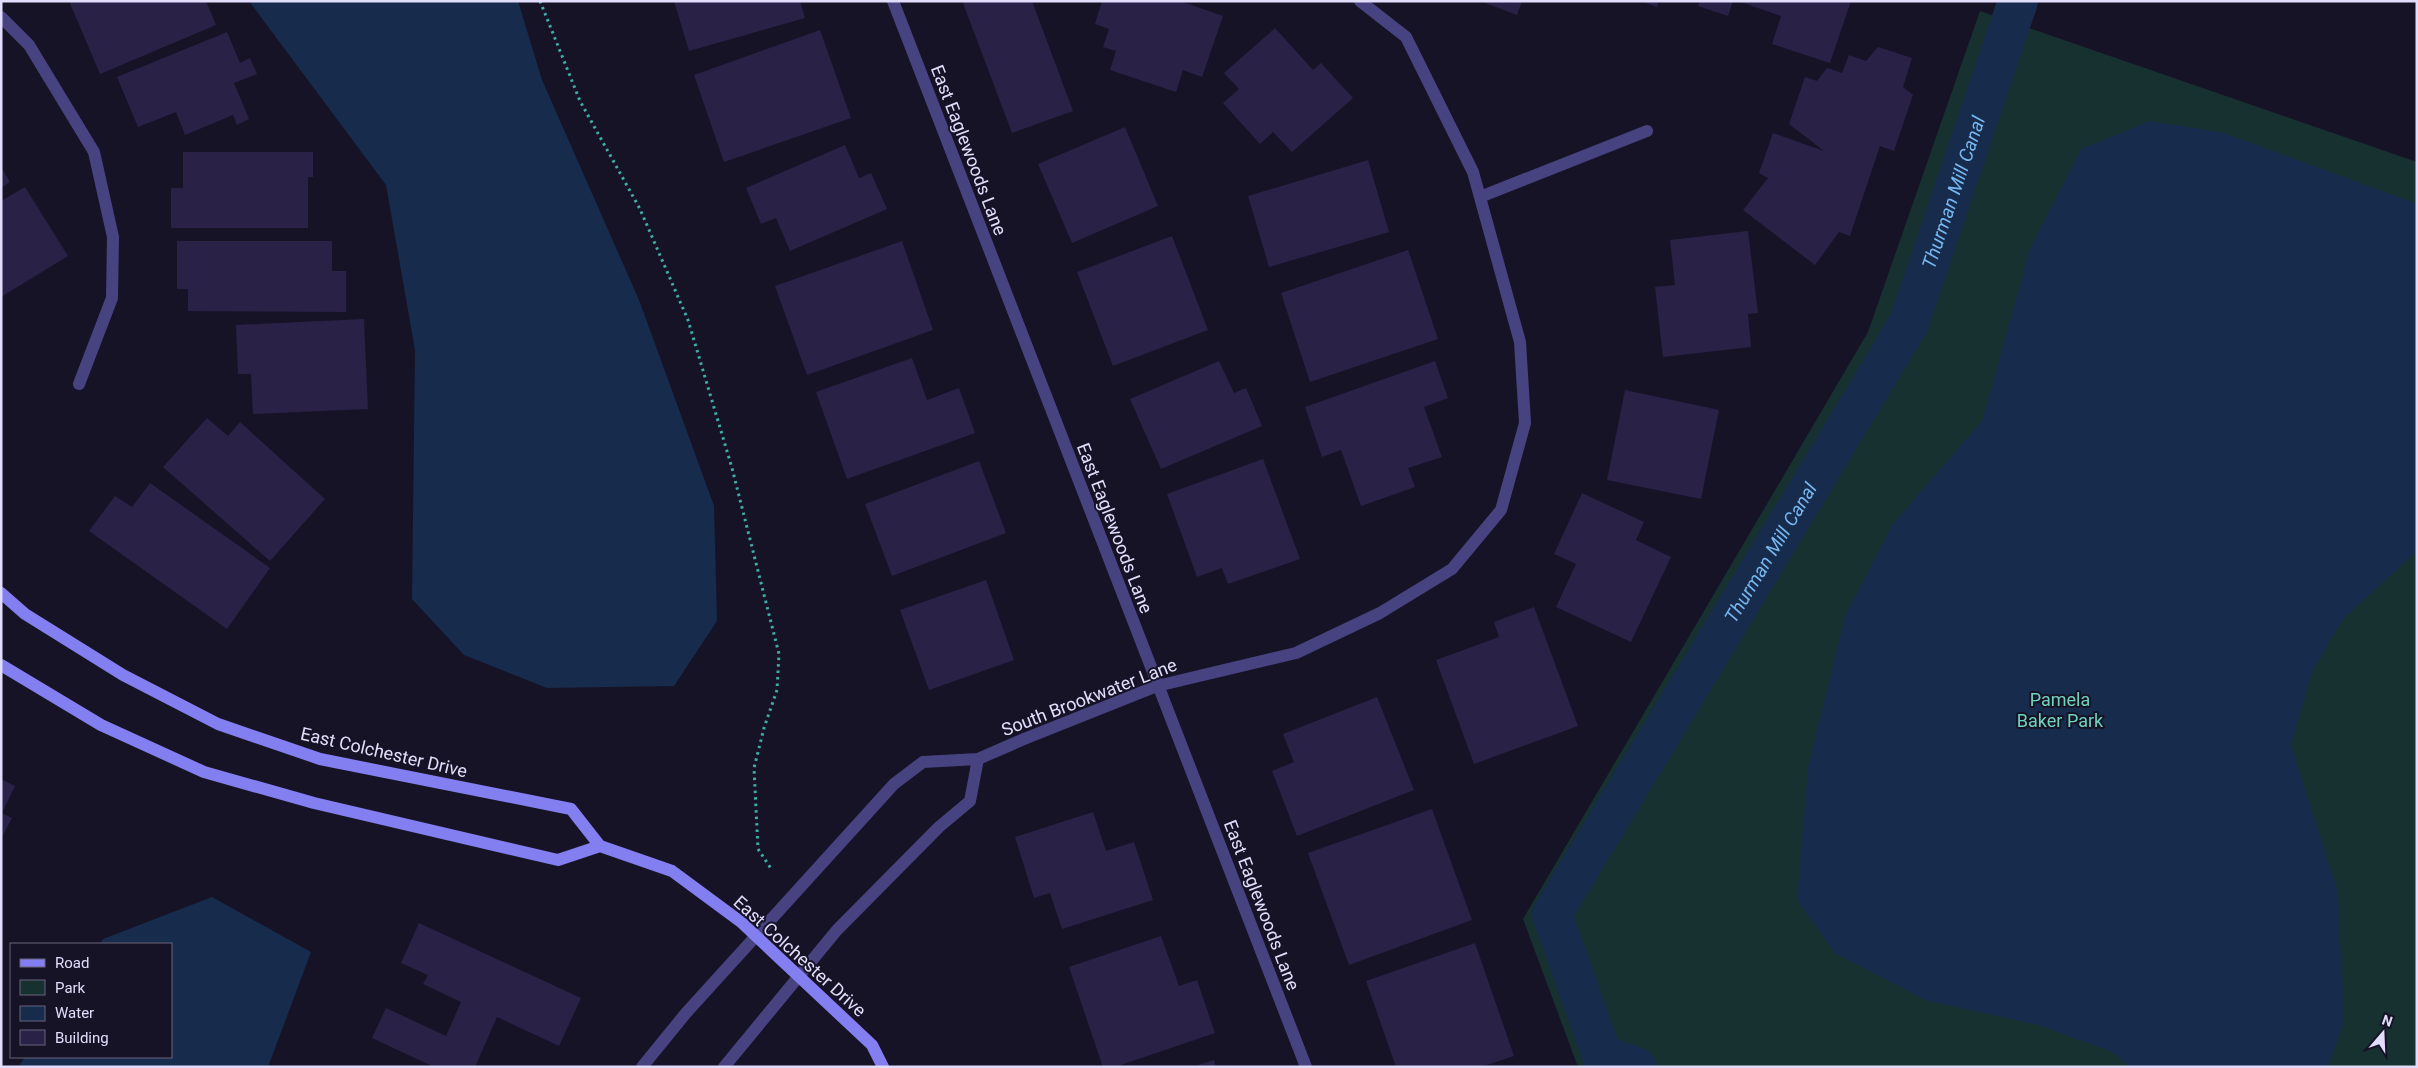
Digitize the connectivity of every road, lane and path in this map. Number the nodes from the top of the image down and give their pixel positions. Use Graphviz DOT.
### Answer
graph roads {
  1 [pos="540,1"];
  2 [pos="893,1"];
  3 [pos="1360,1"];
  4 [pos="1,17"];
  5 [pos="1648,131"];
  6 [pos="1480,196"];
  7 [pos="79,384"];
  8 [pos="1,593"];
  9 [pos="1,665"];
  10 [pos="1157,686"];
  11 [pos="978,759"];
  12 [pos="600,846"];
  13 [pos="772,870"];
  14 [pos="755,936"];
  15 [pos="798,976"];
  16 [pos="642,1067"];
  17 [pos="724,1067"];
  18 [pos="883,1067"];
  19 [pos="1306,1067"];
  1 -- 13 [label="path"];
  2 -- 10 [label="street, East Eaglewoods Lane"];
  3 -- 6 [label="street, South Brookwater Lane"];
  4 -- 7 [label="street"];
  5 -- 6 [label="street"];
  6 -- 10 [label="street, South Brookwater Lane"];
  8 -- 12 [label="street, East Colchester Drive"];
  9 -- 12 [label="street"];
  10 -- 11 [label="street, South Brookwater Lane"];
  10 -- 19 [label="street, East Eaglewoods Lane"];
  11 -- 14 [label="street, South Brookwater Lane"];
  11 -- 15 [label="street"];
  12 -- 14 [label="street, East Colchester Drive"];
  14 -- 15 [label="street, East Colchester Drive"];
  14 -- 16 [label="street, South Brookwater Lane"];
  15 -- 17 [label="street"];
  15 -- 18 [label="street, East Colchester Drive"];
}
